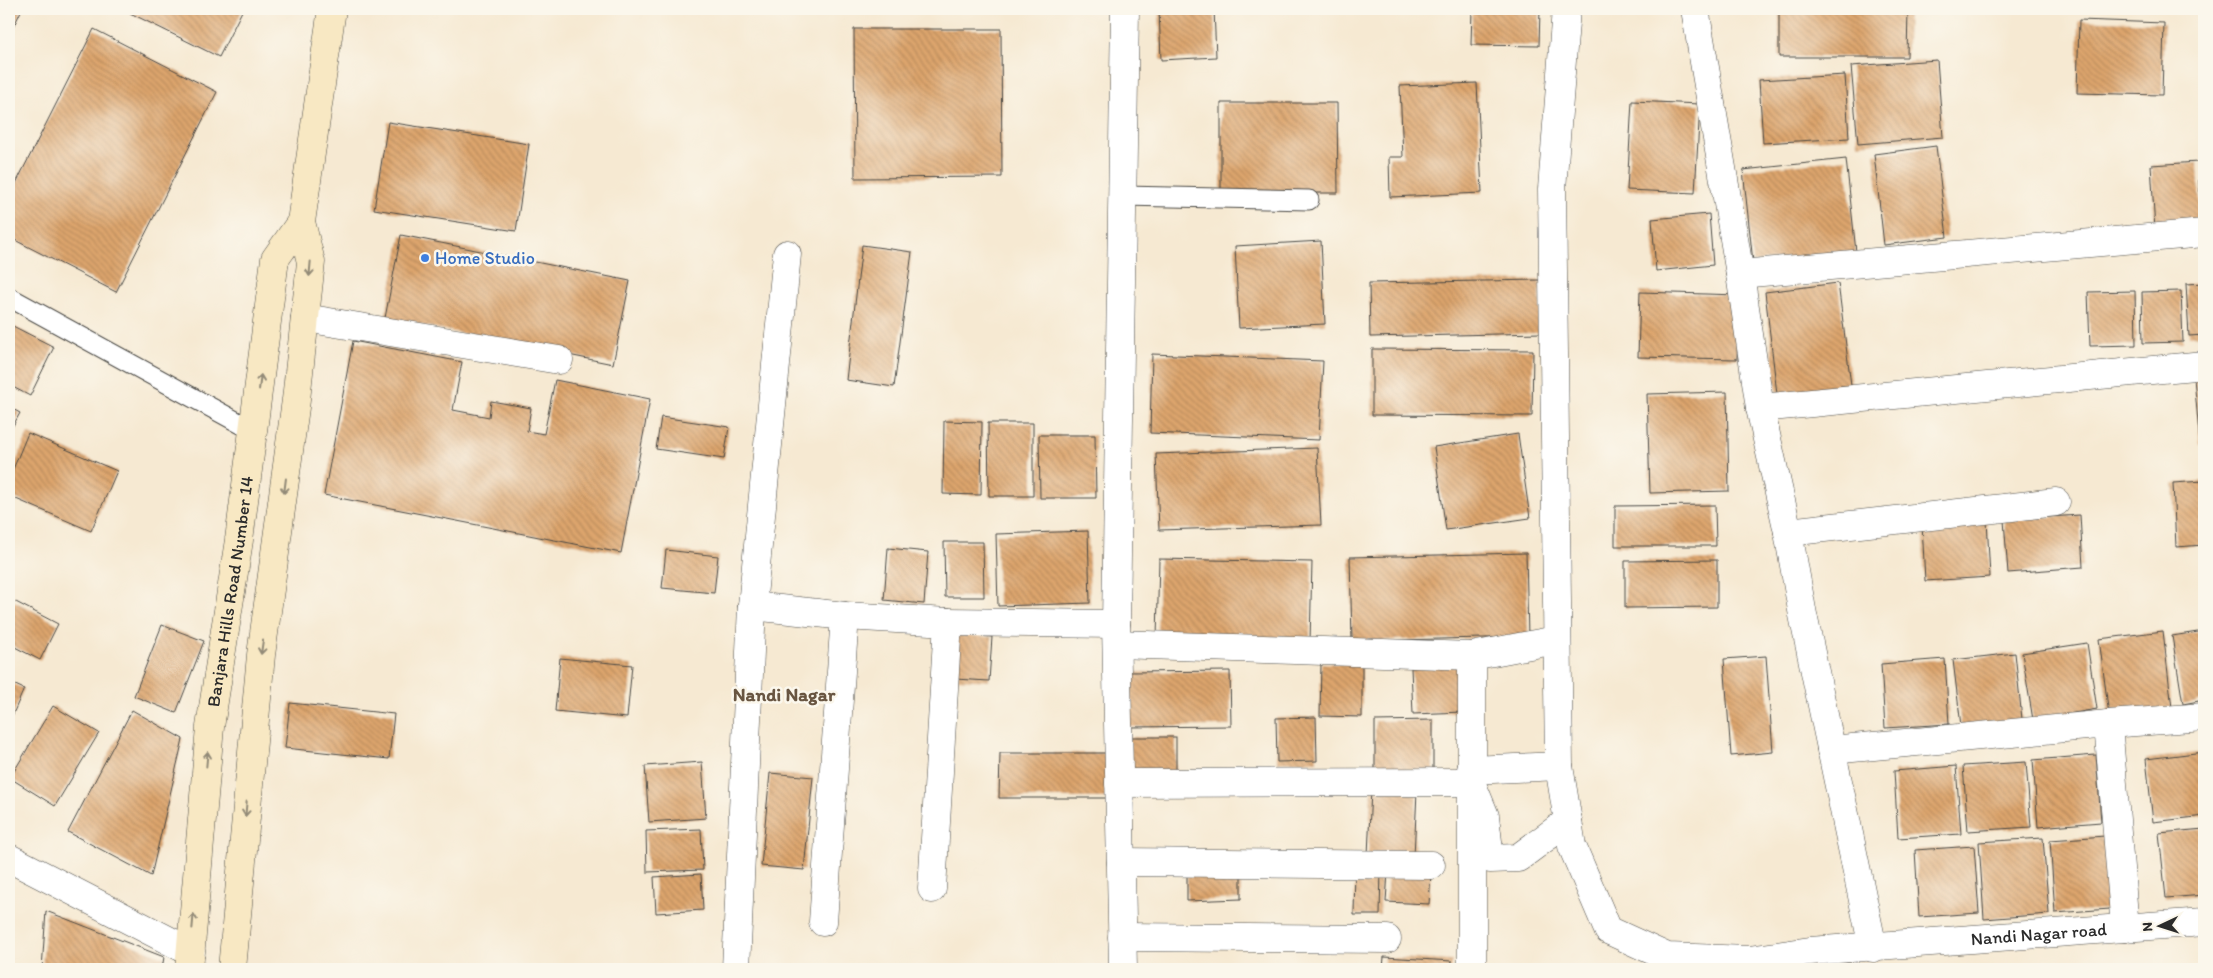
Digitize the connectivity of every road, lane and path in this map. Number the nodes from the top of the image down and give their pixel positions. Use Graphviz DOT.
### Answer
graph roads {
  1 [pos="332,9"];
  2 [pos="1125,9"];
  3 [pos="1566,9"];
  4 [pos="1695,9"];
  5 [pos="1122,196"];
  6 [pos="1309,200"];
  7 [pos="301,222"];
  8 [pos="2204,233"];
  9 [pos="787,254"];
  10 [pos="1740,274"];
  11 [pos="9,297"];
  12 [pos="305,318"];
  13 [pos="559,360"];
  14 [pos="2204,365"];
  15 [pos="1760,408"];
  16 [pos="252,430"];
  17 [pos="2056,502"];
  18 [pos="1788,532"];
  19 [pos="752,606"];
  20 [pos="845,616"];
  21 [pos="948,622"];
  22 [pos="1116,634"];
  23 [pos="1556,640"];
  24 [pos="1472,656"];
  25 [pos="2204,717"];
  26 [pos="2108,724"];
  27 [pos="1831,750"];
  28 [pos="1559,766"];
  29 [pos="1471,776"];
  30 [pos="1119,784"];
  31 [pos="1568,821"];
  32 [pos="9,858"];
  33 [pos="1120,862"];
  34 [pos="1431,865"];
  35 [pos="932,888"];
  36 [pos="823,922"];
  37 [pos="2204,922"];
  38 [pos="2125,928"];
  39 [pos="1122,937"];
  40 [pos="1387,939"];
  41 [pos="1873,948"];
  42 [pos="190,961"];
  43 [pos="1666,963"];
  44 [pos="232,969"];
  45 [pos="736,969"];
  46 [pos="1123,969"];
  47 [pos="1472,969"];
  1 -- 7 [label="street, Banjara Hills Road Number 14"];
  2 -- 5 [label="street"];
  3 -- 23 [label="street"];
  4 -- 10 [label="street"];
  5 -- 6 [label="lane"];
  5 -- 22 [label="street"];
  7 -- 12 [label="street, Banjara Hills Road Number 14, one-way"];
  16 -- 7 [label="street, Banjara Hills Road Number 14, one-way"];
  8 -- 10 [label="street"];
  9 -- 19 [label="street"];
  10 -- 15 [label="street"];
  11 -- 16 [label="lane"];
  12 -- 13 [label="street"];
  12 -- 44 [label="street, Banjara Hills Road Number 14, one-way"];
  14 -- 15 [label="street"];
  15 -- 18 [label="street"];
  42 -- 16 [label="street, Banjara Hills Road Number 14, one-way"];
  17 -- 18 [label="street"];
  18 -- 27 [label="street"];
  19 -- 20 [label="street"];
  19 -- 45 [label="street"];
  20 -- 21 [label="street"];
  20 -- 36 [label="street"];
  21 -- 22 [label="street"];
  21 -- 35 [label="street"];
  22 -- 24 [label="street"];
  22 -- 30 [label="street"];
  23 -- 24 [label="street"];
  23 -- 28 [label="street"];
  24 -- 29 [label="street"];
  25 -- 26 [label="street"];
  26 -- 27 [label="street"];
  26 -- 38 [label="street"];
  27 -- 41 [label="street"];
  28 -- 29 [label="street"];
  28 -- 31 [label="street"];
  29 -- 30 [label="street"];
  29 -- 31 [label="street"];
  29 -- 47 [label="street"];
  30 -- 33 [label="street"];
  31 -- 43 [label="street"];
  32 -- 42 [label="street"];
  33 -- 34 [label="street"];
  33 -- 39 [label="street"];
  37 -- 38 [label="street, Nandi Nagar road"];
  38 -- 41 [label="street, Nandi Nagar road"];
  39 -- 40 [label="street"];
  39 -- 46 [label="street"];
  41 -- 43 [label="street, Nandi Nagar road"];
}
